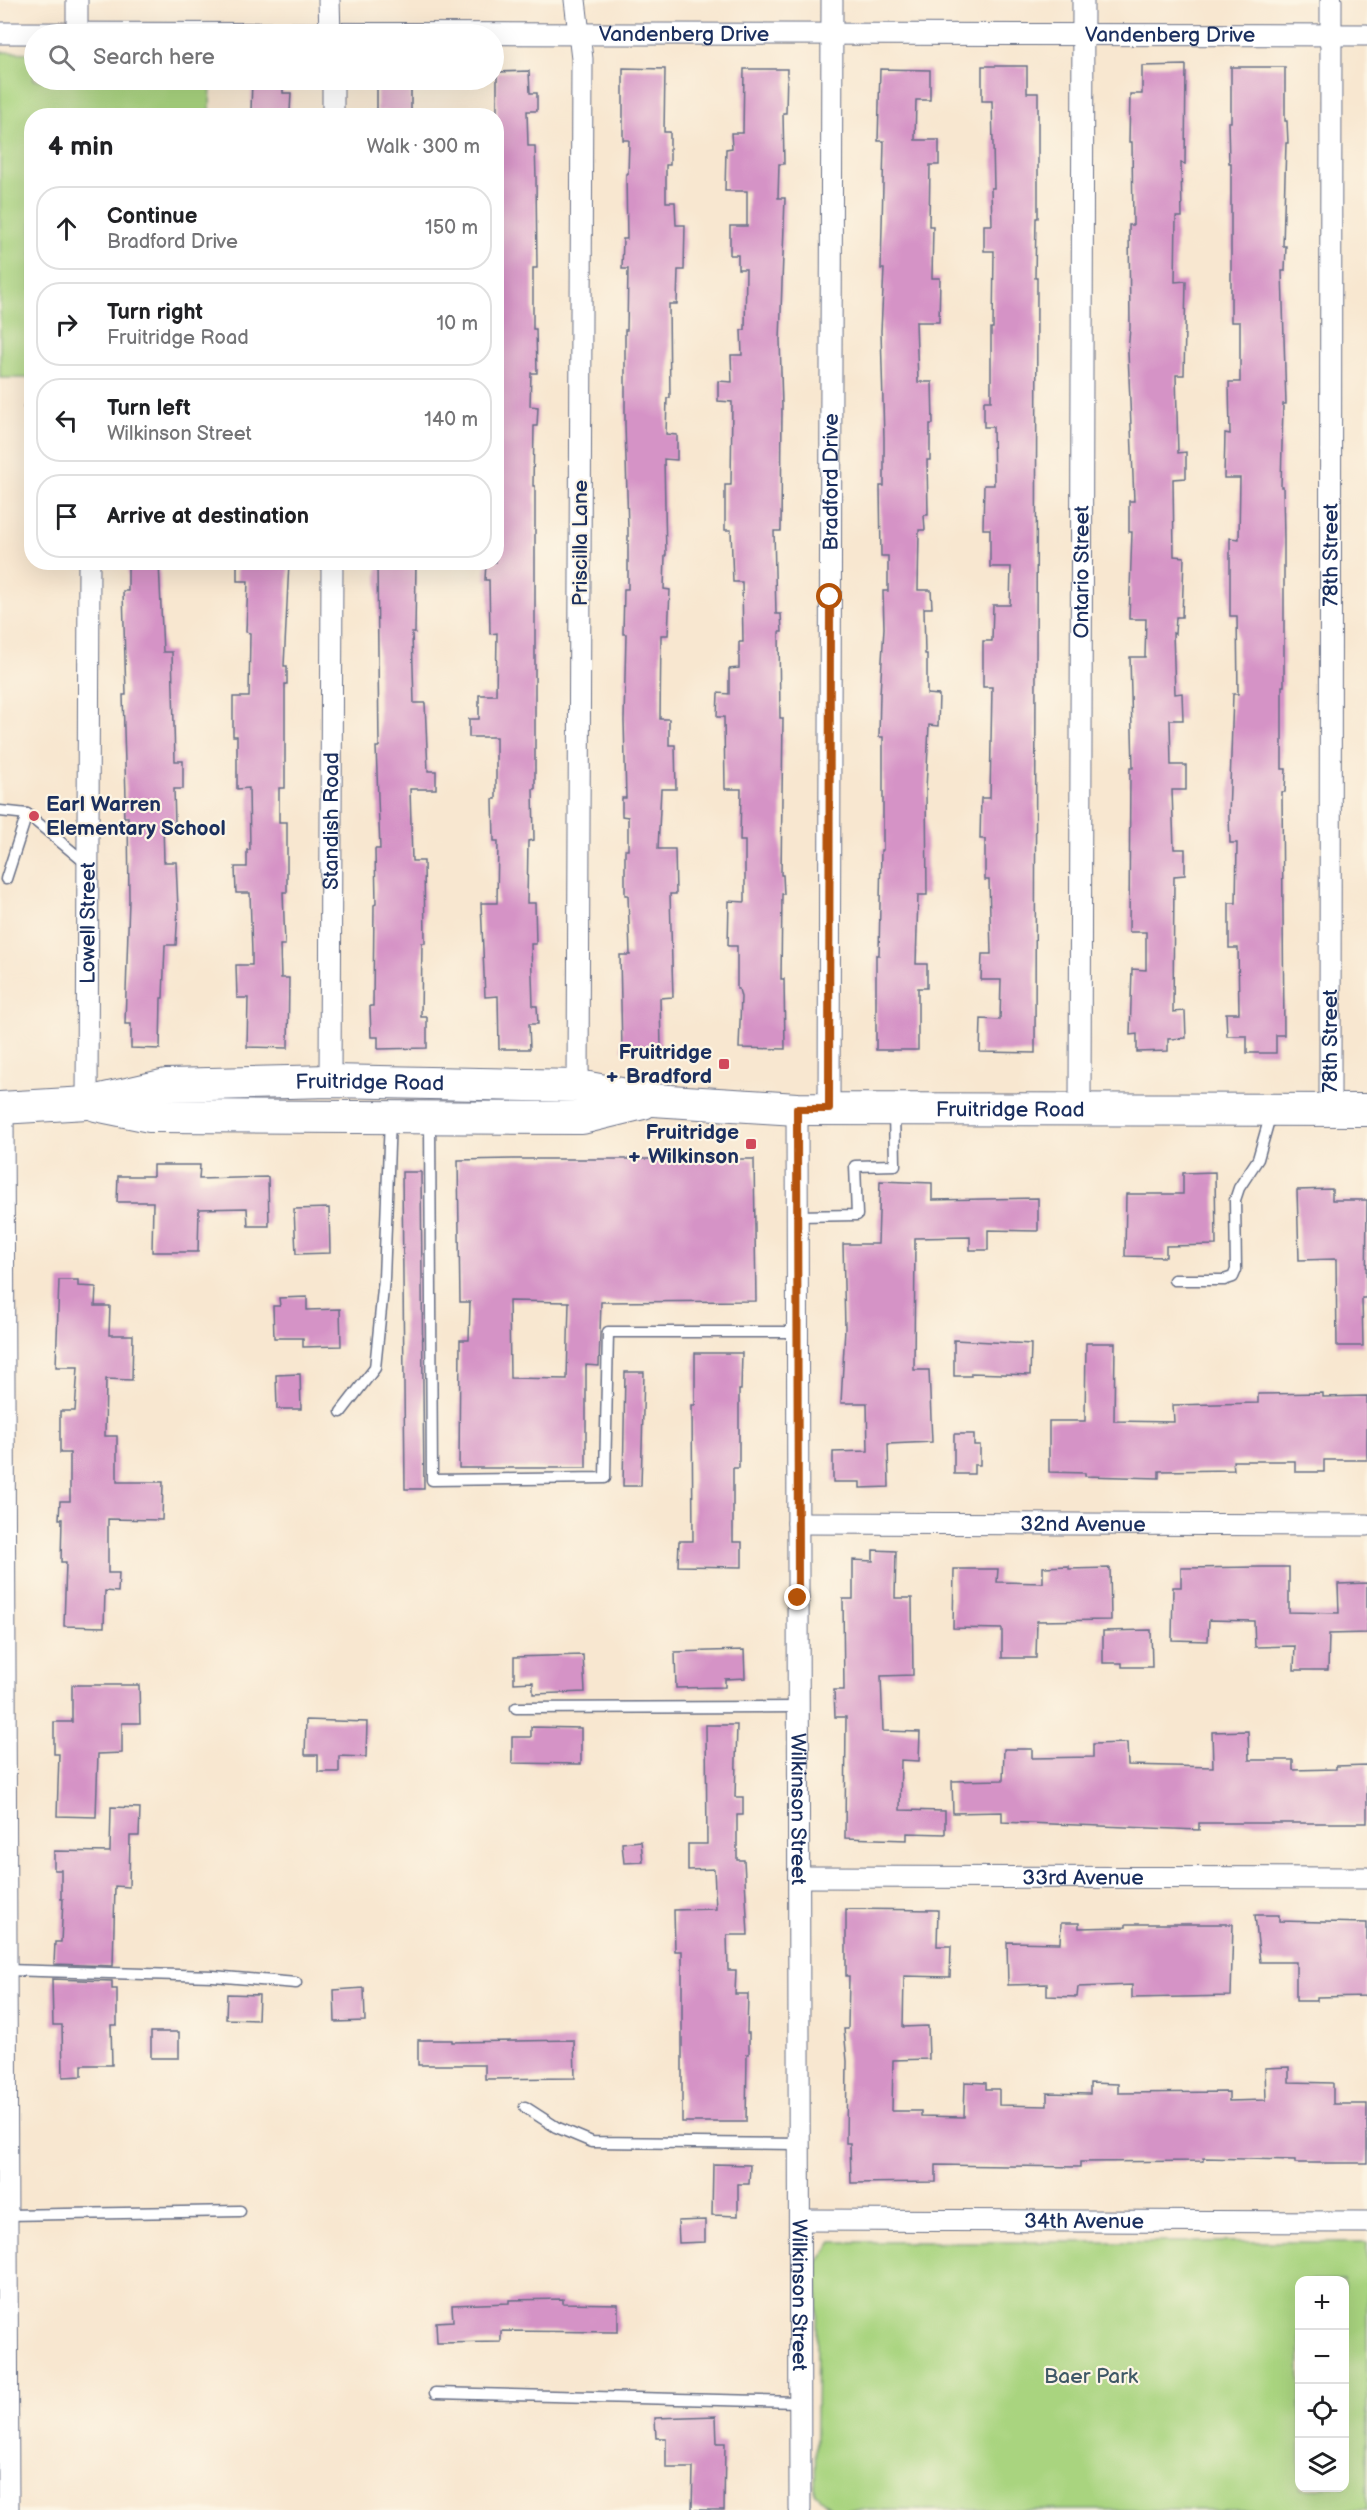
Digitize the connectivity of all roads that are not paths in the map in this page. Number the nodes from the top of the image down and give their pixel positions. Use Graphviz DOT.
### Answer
graph roads {
  1 [pos="77,0"];
  2 [pos="328,0"];
  3 [pos="575,0"];
  4 [pos="831,0"];
  5 [pos="1083,0"];
  6 [pos="1331,0"];
  7 [pos="77,24"];
  8 [pos="329,24"];
  9 [pos="0,33"];
  10 [pos="24,33"];
  11 [pos="504,34"];
  12 [pos="579,34"];
  13 [pos="831,34"];
  14 [pos="1083,35"];
  15 [pos="1331,35"];
  16 [pos="1367,36"];
  17 [pos="333,90"];
  18 [pos="333,108"];
  19 [pos="89,570"];
  20 [pos="332,570"];
  21 [pos="0,811"];
  22 [pos="27,814"];
  23 [pos="90,867"];
  24 [pos="6,879"];
  25 [pos="330,1081"];
  26 [pos="578,1086"];
  27 [pos="653,1100"];
  28 [pos="87,1104"];
  29 [pos="2,1108"];
  30 [pos="797,1109"];
  31 [pos="829,1109"];
  32 [pos="894,1109"];
  33 [pos="1080,1110"];
  34 [pos="1272,1110"];
  35 [pos="1330,1110"];
  36 [pos="1367,1110"];
  37 [pos="430,1117"];
  38 [pos="390,1118"];
  39 [pos="797,1216"];
  40 [pos="1174,1280"];
  41 [pos="798,1332"];
  42 [pos="2,1333"];
  43 [pos="341,1412"];
  44 [pos="798,1523"];
  45 [pos="1367,1525"];
  46 [pos="2,1532"];
  47 [pos="799,1707"];
  48 [pos="516,1708"];
  49 [pos="799,1877"];
  50 [pos="1367,1878"];
  51 [pos="4,1976"];
  52 [pos="296,1983"];
  53 [pos="525,2108"];
  54 [pos="800,2144"];
  55 [pos="240,2211"];
  56 [pos="7,2215"];
  57 [pos="800,2220"];
  58 [pos="1367,2222"];
  59 [pos="3,2261"];
  60 [pos="435,2393"];
  61 [pos="800,2402"];
  62 [pos="8,2510"];
  63 [pos="800,2510"];
  1 -- 7 [label="street"];
  2 -- 8 [label="street"];
  3 -- 12 [label="street, Priscilla Lane"];
  4 -- 13 [label="street, Bradford Drive"];
  5 -- 14 [label="street, Ontario Street"];
  6 -- 15 [label="street, 78th Street"];
  9 -- 10 [label="street, Vandenberg Drive"];
  11 -- 12 [label="street, Vandenberg Drive"];
  12 -- 13 [label="street, Vandenberg Drive"];
  12 -- 26 [label="street, Priscilla Lane"];
  13 -- 14 [label="street, Vandenberg Drive"];
  13 -- 31 [label="street, Bradford Drive"];
  14 -- 15 [label="street, Vandenberg Drive"];
  14 -- 33 [label="street, Ontario Street"];
  15 -- 16 [label="street, Vandenberg Drive"];
  15 -- 35 [label="street, 78th Street"];
  17 -- 18 [label="street"];
  19 -- 23 [label="street, Lowell Street"];
  20 -- 25 [label="street, Standish Road"];
  21 -- 22 [label="lane"];
  22 -- 23 [label="lane"];
  22 -- 24 [label="lane"];
  23 -- 28 [label="street, Lowell Street"];
  25 -- 26 [label="main road, Fruitridge Road"];
  25 -- 28 [label="main road, Fruitridge Road"];
  26 -- 27 [label="main road, Fruitridge Road"];
  27 -- 30 [label="main road, Fruitridge Road"];
  27 -- 37 [label="main road, Fruitridge Road"];
  28 -- 29 [label="main road, Fruitridge Road"];
  28 -- 38 [label="main road, Fruitridge Road"];
  29 -- 42 [label="street"];
  30 -- 31 [label="main road, Fruitridge Road"];
  30 -- 39 [label="street, Wilkinson Street"];
  31 -- 32 [label="main road, Fruitridge Road"];
  32 -- 33 [label="main road, Fruitridge Road"];
  32 -- 39 [label="lane"];
  33 -- 34 [label="main road, Fruitridge Road"];
  34 -- 35 [label="main road, Fruitridge Road"];
  34 -- 40 [label="lane"];
  35 -- 36 [label="main road, Fruitridge Road"];
  37 -- 38 [label="main road, Fruitridge Road"];
  37 -- 41 [label="lane"];
  38 -- 43 [label="lane"];
  39 -- 41 [label="street, Wilkinson Street"];
  41 -- 44 [label="street, Wilkinson Street"];
  42 -- 46 [label="street"];
  44 -- 45 [label="street, 32nd Avenue"];
  44 -- 47 [label="street, Wilkinson Street"];
  46 -- 51 [label="street"];
  47 -- 48 [label="lane"];
  47 -- 49 [label="street, Wilkinson Street"];
  49 -- 50 [label="street, 33rd Avenue"];
  49 -- 54 [label="street, Wilkinson Street"];
  51 -- 52 [label="lane"];
  51 -- 56 [label="street"];
  53 -- 54 [label="lane"];
  54 -- 57 [label="street, Wilkinson Street"];
  55 -- 56 [label="lane"];
  56 -- 59 [label="street"];
  57 -- 58 [label="street, 34th Avenue"];
  57 -- 61 [label="street, Wilkinson Street"];
  59 -- 62 [label="street"];
  60 -- 61 [label="lane"];
  61 -- 63 [label="street, Wilkinson Street"];
}
